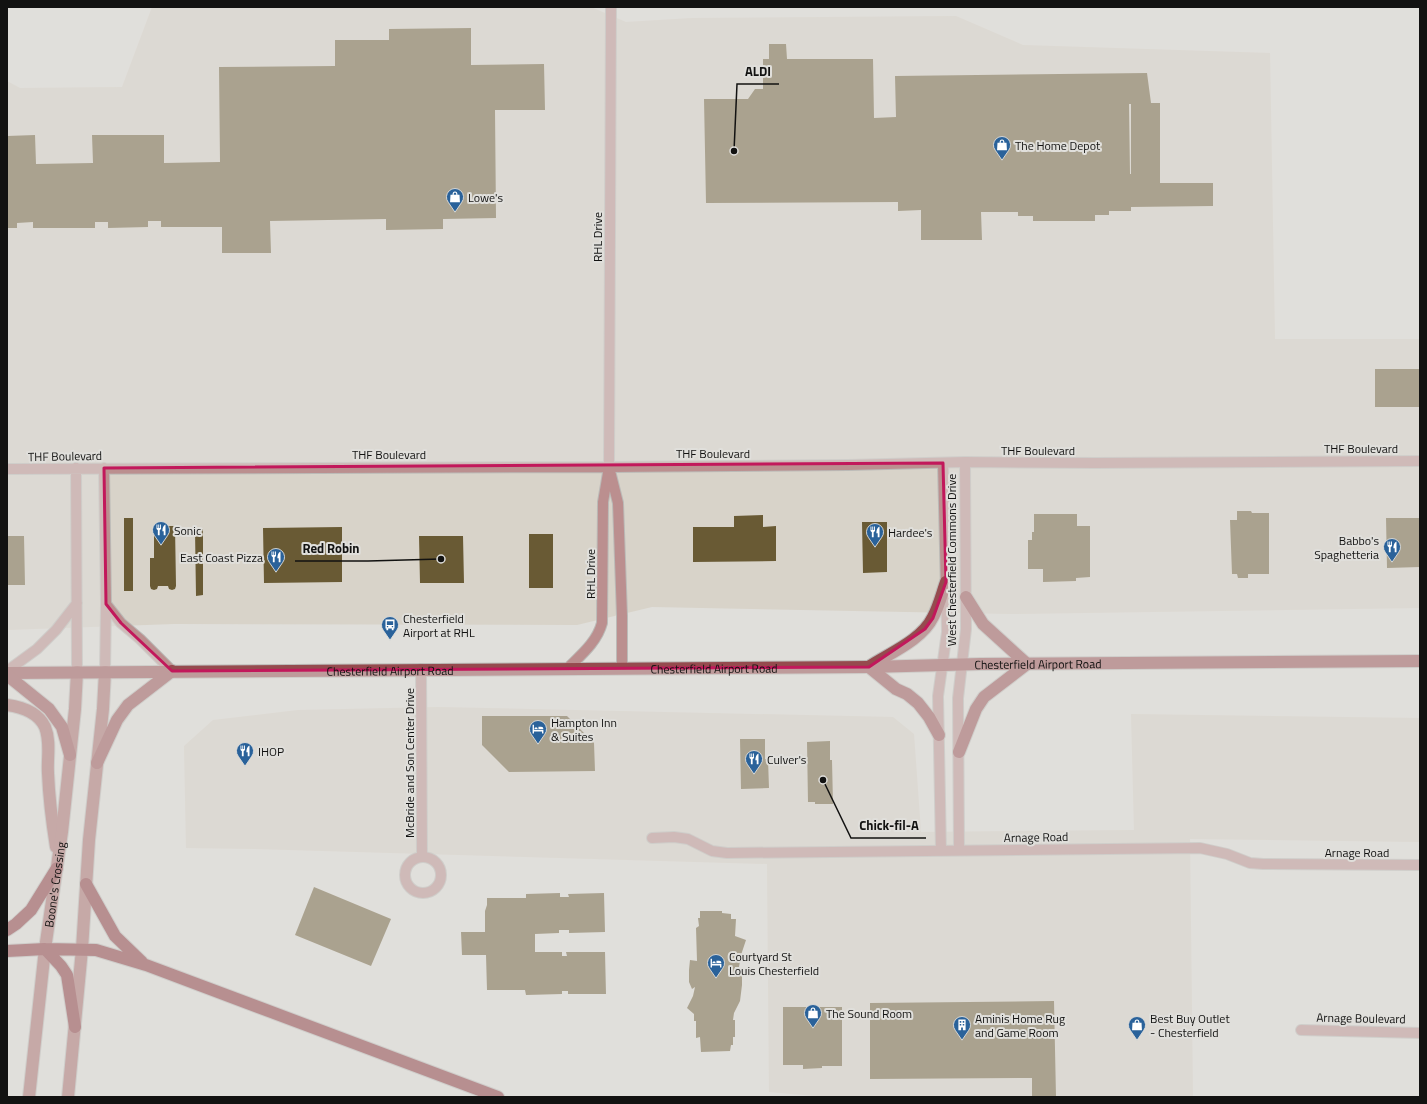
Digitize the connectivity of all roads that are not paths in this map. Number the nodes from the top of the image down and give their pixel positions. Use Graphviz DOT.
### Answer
graph roads {
  1 [pos="612,7"];
  2 [pos="1420,461"];
  3 [pos="965,462"];
  4 [pos="943,463"];
  5 [pos="609,467"];
  6 [pos="76,468"];
  7 [pos="104,468"];
  8 [pos="7,469"];
  9 [pos="946,582"];
  10 [pos="966,597"];
  11 [pos="77,603"];
  12 [pos="106,604"];
  13 [pos="1420,661"];
  14 [pos="962,664"];
  15 [pos="1027,664"];
  16 [pos="942,665"];
  17 [pos="869,667"];
  18 [pos="568,668"];
  19 [pos="622,668"];
  20 [pos="422,669"];
  21 [pos="172,671"];
  22 [pos="77,672"];
  23 [pos="105,672"];
  24 [pos="7,673"];
  25 [pos="7,705"];
  26 [pos="939,735"];
  27 [pos="959,752"];
  28 [pos="70,755"];
  29 [pos="97,763"];
  30 [pos="652,838"];
  31 [pos="959,850"];
  32 [pos="940,851"];
  33 [pos="422,857"];
  34 [pos="57,863"];
  35 [pos="1420,865"];
  36 [pos="86,884"];
  37 [pos="7,930"];
  38 [pos="45,949"];
  39 [pos="82,949"];
  40 [pos="7,951"];
  41 [pos="146,965"];
  42 [pos="75,1027"];
  43 [pos="1301,1030"];
  44 [pos="1420,1033"];
  45 [pos="30,1097"];
  46 [pos="68,1097"];
  47 [pos="498,1097"];
  1 -- 5 [label="street, RHL Drive"];
  2 -- 3 [label="street, THF Boulevard"];
  3 -- 4 [label="street, THF Boulevard"];
  3 -- 10 [label="street, West Chesterfield Commons Drive"];
  4 -- 5 [label="street, THF Boulevard"];
  4 -- 9 [label="street, West Chesterfield Commons Drive"];
  5 -- 7 [label="street, THF Boulevard"];
  5 -- 18 [label="street, RHL Drive"];
  5 -- 19 [label="street, RHL Drive"];
  6 -- 7 [label="street, THF Boulevard"];
  6 -- 8 [label="street, THF Boulevard"];
  6 -- 11 [label="street"];
  7 -- 12 [label="street"];
  9 -- 16 [label="street, West Chesterfield Commons Drive"];
  9 -- 17 [label="main road"];
  10 -- 14 [label="street, West Chesterfield Commons Drive"];
  10 -- 15 [label="main road"];
  11 -- 22 [label="street"];
  11 -- 24 [label="street"];
  12 -- 21 [label="street"];
  12 -- 23 [label="street"];
  13 -- 15 [label="main road, Chesterfield Airport Road"];
  14 -- 15 [label="main road, Chesterfield Airport Road"];
  14 -- 16 [label="main road, Chesterfield Airport Road"];
  14 -- 27 [label="street, West Chesterfield Commons Drive"];
  15 -- 27 [label="main road"];
  16 -- 17 [label="main road, Chesterfield Airport Road"];
  16 -- 26 [label="street, West Chesterfield Commons Drive"];
  17 -- 19 [label="main road, Chesterfield Airport Road"];
  17 -- 26 [label="main road"];
  18 -- 19 [label="main road, Chesterfield Airport Road"];
  18 -- 20 [label="main road, Chesterfield Airport Road"];
  20 -- 21 [label="main road, Chesterfield Airport Road"];
  20 -- 33 [label="street, McBride and Son Center Drive"];
  21 -- 23 [label="main road, Chesterfield Airport Road"];
  21 -- 29 [label="main road"];
  22 -- 23 [label="main road, Chesterfield Airport Road"];
  22 -- 24 [label="main road, Chesterfield Airport Road"];
  22 -- 28 [label="street, Boone's Crossing"];
  23 -- 29 [label="street"];
  24 -- 28 [label="main road"];
  25 -- 34 [label="street"];
  26 -- 32 [label="street, West Chesterfield Commons Drive"];
  27 -- 31 [label="street, West Chesterfield Commons Drive"];
  28 -- 34 [label="street, Boone's Crossing"];
  29 -- 36 [label="street"];
  30 -- 32 [label="street, Arnage Road"];
  31 -- 32 [label="street, Arnage Road"];
  31 -- 35 [label="street, Arnage Road"];
  34 -- 37 [label="highway"];
  34 -- 38 [label="street, Boone's Crossing"];
  36 -- 39 [label="street"];
  36 -- 41 [label="highway"];
  38 -- 39 [label="highway"];
  38 -- 40 [label="highway"];
  38 -- 42 [label="highway"];
  38 -- 45 [label="street, Boone's Crossing"];
  39 -- 41 [label="highway"];
  39 -- 42 [label="street"];
  41 -- 47 [label="highway"];
  42 -- 46 [label="street"];
  43 -- 44 [label="street, Arnage Boulevard"];
}
